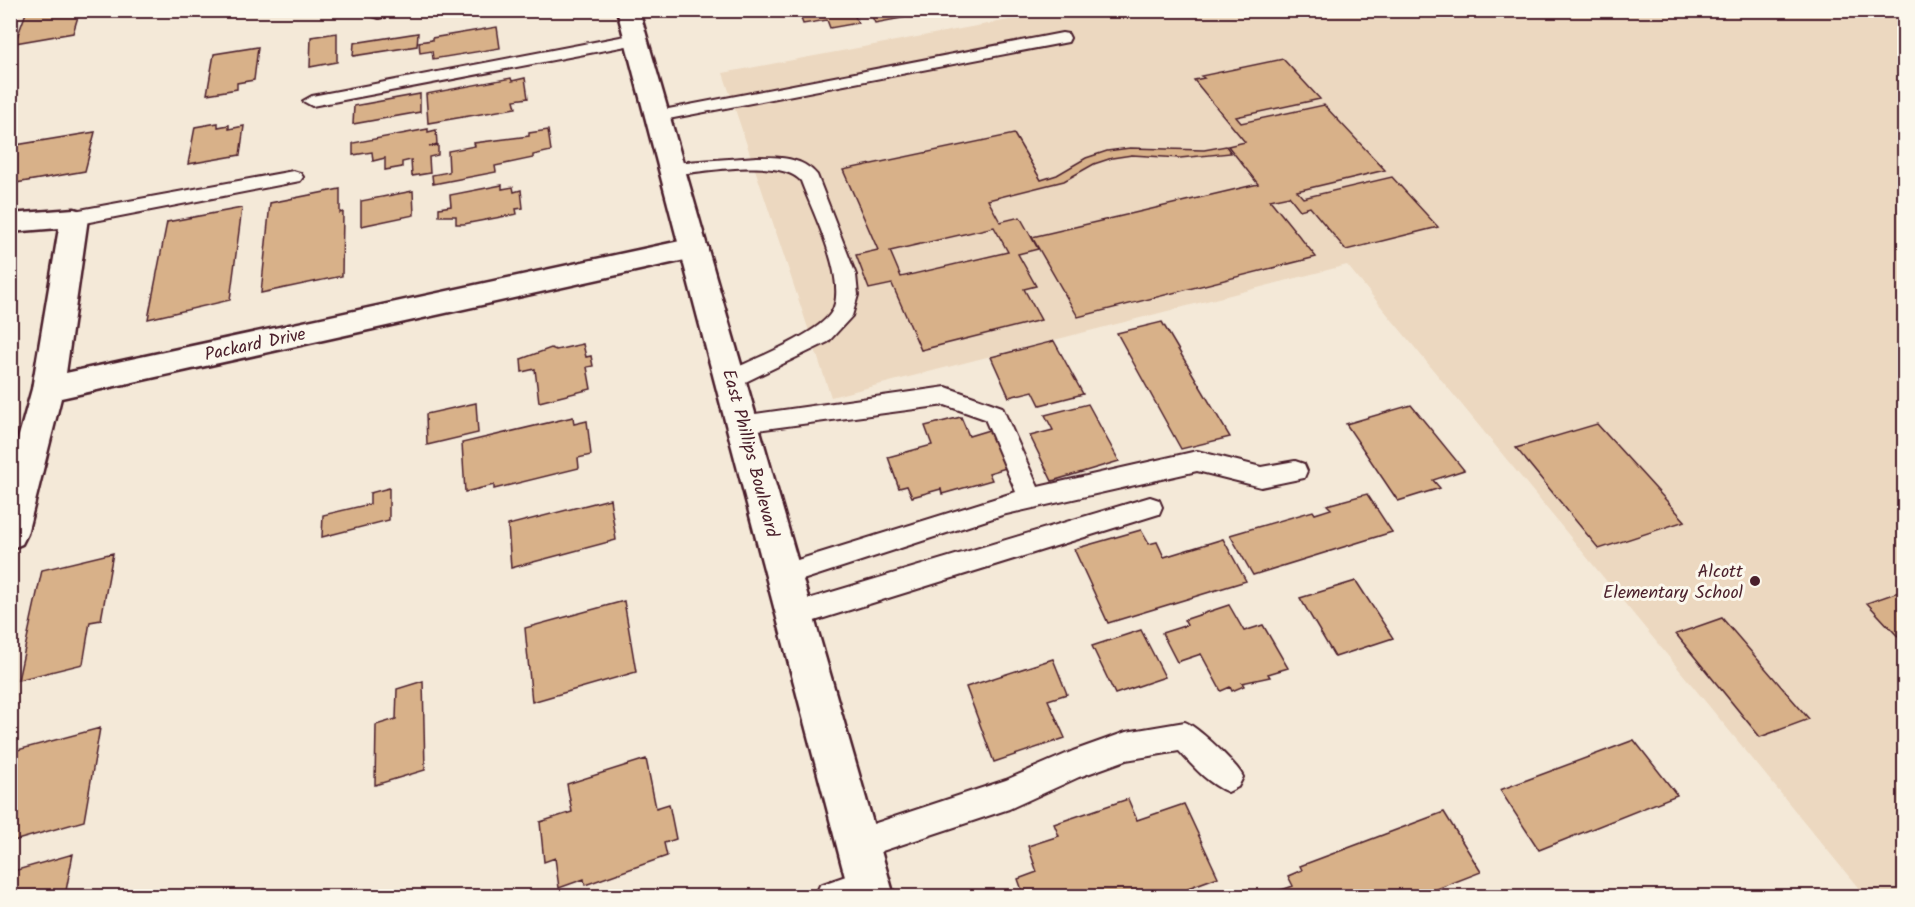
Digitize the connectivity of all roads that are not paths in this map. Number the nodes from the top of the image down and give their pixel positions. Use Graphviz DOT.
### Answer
graph roads {
  1 [pos="628,10"];
  2 [pos="1062,38"];
  3 [pos="636,39"];
  4 [pos="312,101"];
  5 [pos="658,116"];
  6 [pos="672,169"];
  7 [pos="293,177"];
  8 [pos="74,218"];
  9 [pos="10,224"];
  10 [pos="694,248"];
  11 [pos="731,380"];
  12 [pos="48,389"];
  13 [pos="742,423"];
  14 [pos="1295,471"];
  15 [pos="1031,498"];
  16 [pos="1150,507"];
  17 [pos="10,534"];
  18 [pos="784,575"];
  19 [pos="795,615"];
  20 [pos="1228,777"];
  21 [pos="858,844"];
  22 [pos="870,890"];
  23 [pos="831,897"];
  1 -- 3 [label="street, East Phillips Boulevard"];
  2 -- 5 [label="lane"];
  3 -- 4 [label="lane"];
  3 -- 5 [label="street, East Phillips Boulevard"];
  5 -- 6 [label="street, East Phillips Boulevard"];
  6 -- 10 [label="street, East Phillips Boulevard"];
  6 -- 11 [label="lane"];
  7 -- 8 [label="lane"];
  8 -- 9 [label="street"];
  8 -- 12 [label="street"];
  10 -- 11 [label="street, East Phillips Boulevard"];
  10 -- 12 [label="street, Packard Drive"];
  11 -- 13 [label="street, East Phillips Boulevard"];
  12 -- 17 [label="street"];
  13 -- 15 [label="lane"];
  13 -- 18 [label="street, East Phillips Boulevard"];
  14 -- 15 [label="lane"];
  15 -- 18 [label="lane"];
  16 -- 19 [label="lane"];
  18 -- 19 [label="street, East Phillips Boulevard"];
  19 -- 21 [label="street, East Phillips Boulevard"];
  20 -- 21 [label="lane"];
  21 -- 22 [label="street, East Phillips Boulevard"];
  22 -- 23 [label="lane"];
}
